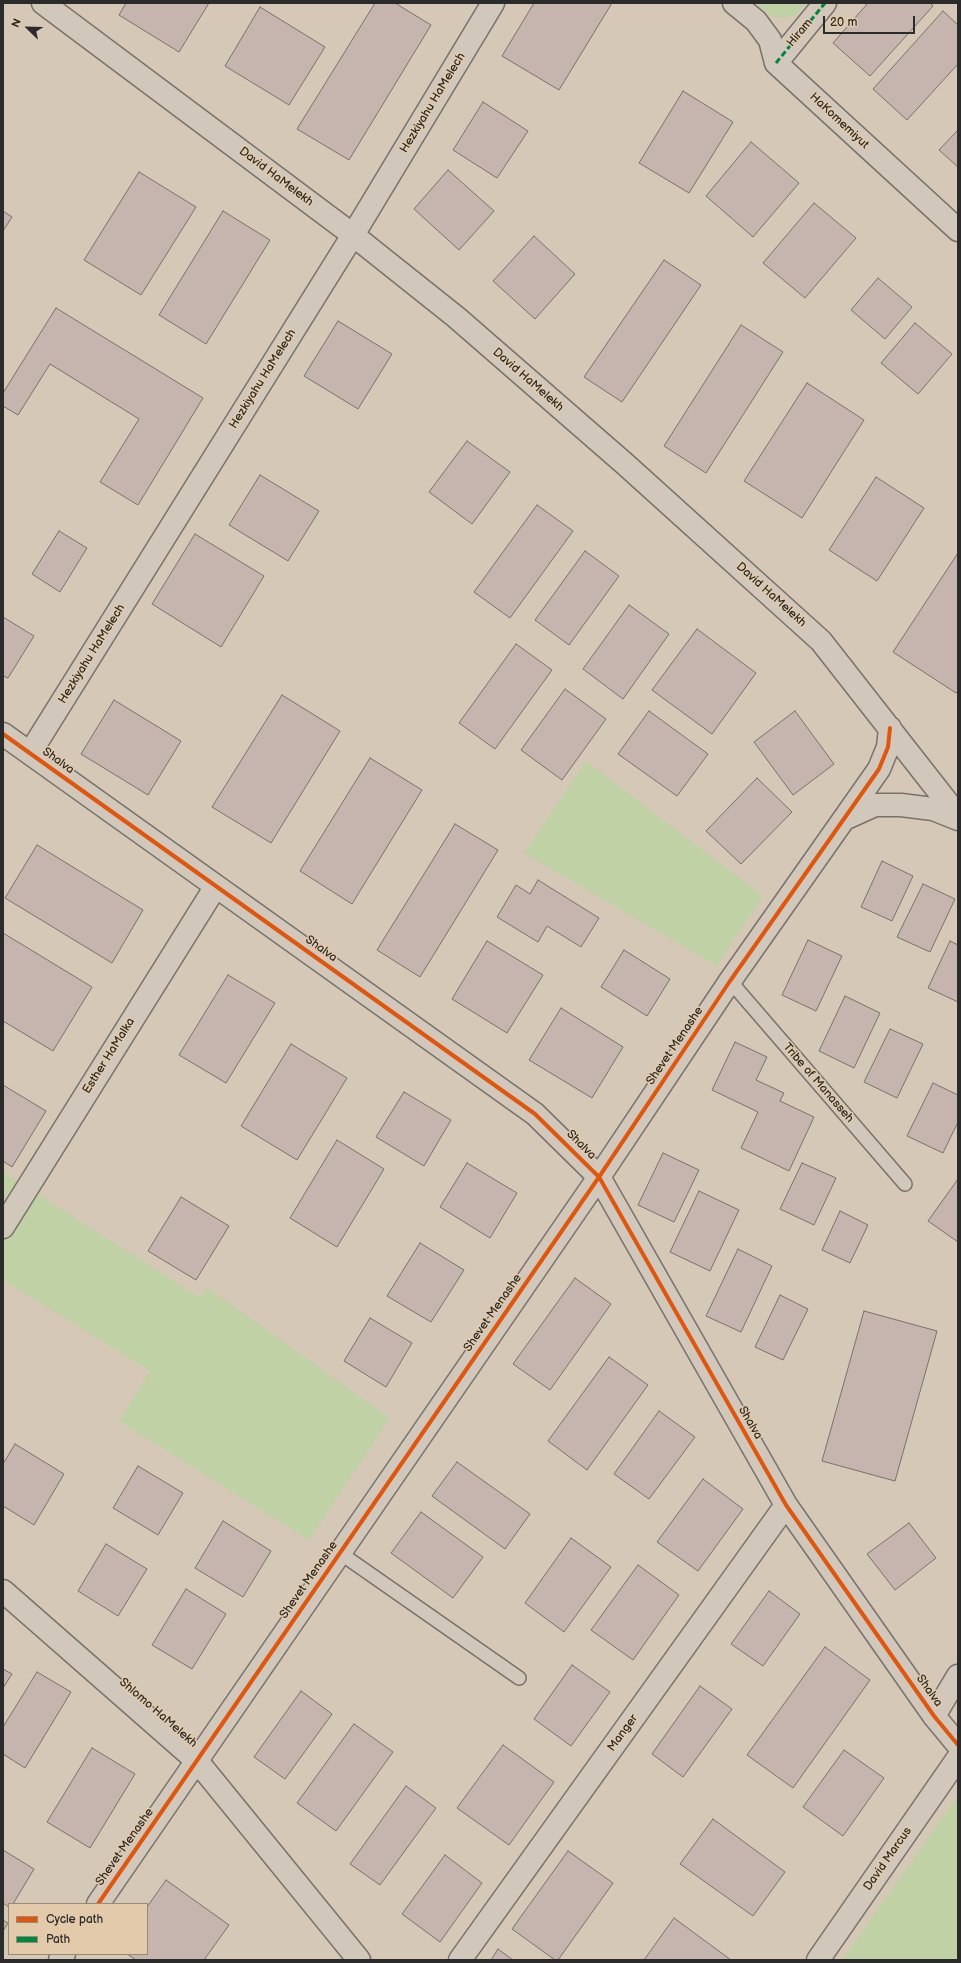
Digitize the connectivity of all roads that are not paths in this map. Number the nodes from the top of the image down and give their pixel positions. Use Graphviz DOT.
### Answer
graph roads {
  1 [pos="43,3"];
  2 [pos="493,3"];
  3 [pos="734,3"];
  4 [pos="825,3"];
  5 [pos="776,63"];
  6 [pos="958,230"];
  7 [pos="353,235"];
  8 [pos="890,728"];
  9 [pos="3,734"];
  10 [pos="30,753"];
  11 [pos="958,818"];
  12 [pos="844,819"];
  13 [pos="216,886"];
  14 [pos="730,981"];
  15 [pos="599,1177"];
  16 [pos="905,1184"];
  17 [pos="3,1227"];
  18 [pos="786,1505"];
  19 [pos="340,1552"];
  20 [pos="3,1591"];
  21 [pos="958,1676"];
  22 [pos="519,1678"];
  23 [pos="934,1716"];
  24 [pos="958,1745"];
  25 [pos="958,1758"];
  26 [pos="197,1760"];
  27 [pos="99,1903"];
  28 [pos="359,1960"];
  29 [pos="460,1960"];
  30 [pos="818,1960"];
  1 -- 7 [label="street, David HaMelekh"];
  2 -- 7 [label="street, Hezkiyahu HaMelech"];
  3 -- 5 [label="street"];
  4 -- 5 [label="street, Hiram"];
  5 -- 6 [label="street, HaKomemiyut"];
  7 -- 8 [label="street, David HaMelekh"];
  7 -- 10 [label="street, Hezkiyahu HaMelech"];
  8 -- 11 [label="street, David HaMelekh"];
  8 -- 12 [label="street, Shevet Menashe"];
  9 -- 10 [label="street, Shalva"];
  10 -- 13 [label="street, Shalva"];
  11 -- 12 [label="street"];
  12 -- 14 [label="street, Shevet Menashe"];
  13 -- 15 [label="street, Shalva"];
  13 -- 17 [label="street, Esther HaMalka"];
  14 -- 15 [label="street, Shevet Menashe"];
  14 -- 16 [label="lane, Tribe of Manasseh"];
  15 -- 18 [label="street, Shalva"];
  15 -- 19 [label="street, Shevet Menashe"];
  18 -- 23 [label="street, Shalva"];
  18 -- 29 [label="street, Manger"];
  19 -- 22 [label="lane"];
  19 -- 26 [label="street, Shevet Menashe"];
  20 -- 26 [label="street, Shlomo HaMelekh"];
  21 -- 23 [label="street"];
  23 -- 24 [label="street, Shalva"];
  25 -- 30 [label="street, David Marcus"];
  26 -- 27 [label="street, Shevet Menashe"];
  26 -- 28 [label="street, Shlomo HaMelekh"];
}
